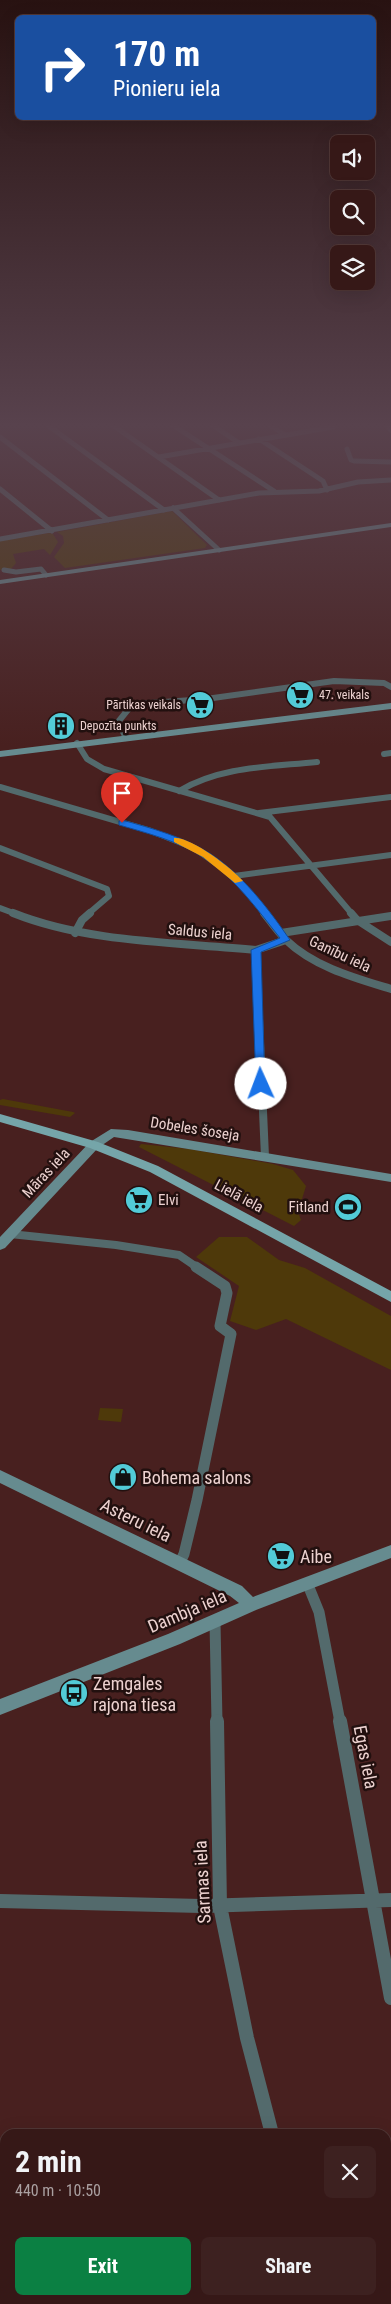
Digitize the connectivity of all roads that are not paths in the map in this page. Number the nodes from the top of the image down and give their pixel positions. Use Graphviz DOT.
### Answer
graph roads {
  1 [pos="49,532"];
  2 [pos="199,532"];
  3 [pos="344,532"];
  4 [pos="0,539"];
  5 [pos="218,550"];
  6 [pos="4,570"];
  7 [pos="46,575"];
  8 [pos="0,582"];
  9 [pos="391,687"];
  10 [pos="391,706"];
  11 [pos="126,738"];
  12 [pos="77,743"];
  13 [pos="0,754"];
  14 [pos="317,762"];
  15 [pos="0,787"];
  16 [pos="179,791"];
  17 [pos="391,796"];
  18 [pos="259,812"];
  19 [pos="0,848"];
  20 [pos="391,855"];
  21 [pos="311,865"];
  22 [pos="234,876"];
  23 [pos="0,908"];
  24 [pos="391,916"];
  25 [pos="357,920"];
  26 [pos="75,933"];
  27 [pos="283,936"];
  28 [pos="391,942"];
  29 [pos="256,950"];
  30 [pos="391,989"];
  31 [pos="0,1118"];
  32 [pos="94,1145"];
  33 [pos="265,1157"];
  34 [pos="391,1178"];
  35 [pos="10,1234"];
  36 [pos="0,1245"];
  37 [pos="391,1297"];
  38 [pos="0,1476"];
  39 [pos="391,1552"];
  40 [pos="179,1564"];
  41 [pos="308,1584"];
  42 [pos="250,1605"];
  43 [pos="215,1622"];
  44 [pos="0,1707"];
  45 [pos="374,1900"];
  46 [pos="391,1900"];
  47 [pos="0,1901"];
  48 [pos="220,1906"];
  49 [pos="391,1998"];
  50 [pos="271,2129"];
  1 -- 4 [label="street"];
  2 -- 5 [label="street"];
  3 -- 5 [label="street"];
  5 -- 7 [label="street"];
  6 -- 7 [label="street"];
  7 -- 8 [label="street"];
  9 -- 11 [label="street"];
  10 -- 11 [label="street"];
  11 -- 12 [label="street"];
  12 -- 13 [label="street"];
  12 -- 16 [label="street"];
  14 -- 16 [label="street"];
  15 -- 22 [label="street, Ganību iela"];
  16 -- 18 [label="street"];
  17 -- 18 [label="street"];
  18 -- 21 [label="street"];
  19 -- 26 [label="street"];
  20 -- 21 [label="street"];
  21 -- 22 [label="street"];
  21 -- 25 [label="street"];
  22 -- 27 [label="street, Ganību iela"];
  23 -- 26 [label="street, Saldus iela"];
  24 -- 25 [label="street"];
  25 -- 27 [label="street"];
  25 -- 28 [label="street"];
  26 -- 29 [label="street, Saldus iela"];
  27 -- 29 [label="street"];
  27 -- 30 [label="street, Ganību iela"];
  29 -- 33 [label="street"];
  31 -- 32 [label="main road"];
  32 -- 33 [label="street, Dobeles šoseja"];
  32 -- 35 [label="street, Māras iela"];
  32 -- 37 [label="main road, Lielā iela"];
  33 -- 34 [label="street, Dobeles šoseja"];
  35 -- 36 [label="street, Māras iela"];
  35 -- 40 [label="street"];
  38 -- 40 [label="street, Asteru iela"];
  39 -- 41 [label="street, Dambja iela"];
  40 -- 42 [label="street, Asteru iela"];
  41 -- 42 [label="street, Dambja iela"];
  41 -- 45 [label="street, Egas iela"];
  42 -- 43 [label="street, Dambja iela"];
  43 -- 44 [label="street, Dambja iela"];
  43 -- 48 [label="street, Sarmas iela"];
  45 -- 46 [label="street"];
  45 -- 48 [label="street"];
  45 -- 49 [label="street, Egas iela"];
  47 -- 48 [label="street"];
  48 -- 50 [label="street, Sarmas iela"];
}
